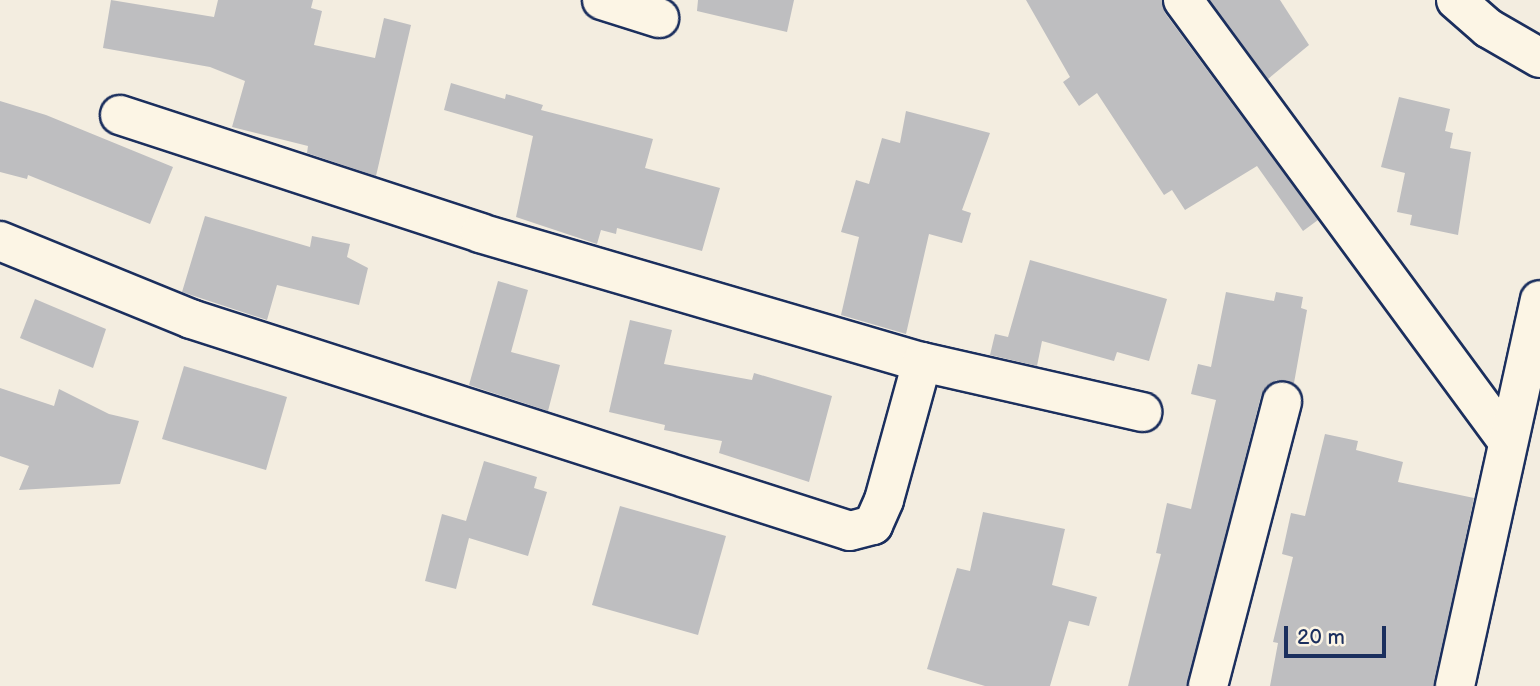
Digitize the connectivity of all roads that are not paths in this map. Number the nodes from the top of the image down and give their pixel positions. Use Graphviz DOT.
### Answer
graph roads {
  1 [pos="602,0"];
  2 [pos="1183,0"];
  3 [pos="1456,0"];
  4 [pos="659,18"];
  5 [pos="1540,58"];
  6 [pos="120,115"];
  7 [pos="0,241"];
  8 [pos="1540,300"];
  9 [pos="922,362"];
  10 [pos="1282,401"];
  11 [pos="1142,412"];
  12 [pos="1506,439"];
  13 [pos="1208,686"];
  14 [pos="1455,686"];
  1 -- 4 [label="street"];
  2 -- 12 [label="street"];
  3 -- 5 [label="street"];
  6 -- 9 [label="street"];
  7 -- 9 [label="street"];
  8 -- 12 [label="street"];
  9 -- 11 [label="street"];
  10 -- 13 [label="street"];
  12 -- 14 [label="street"];
}
